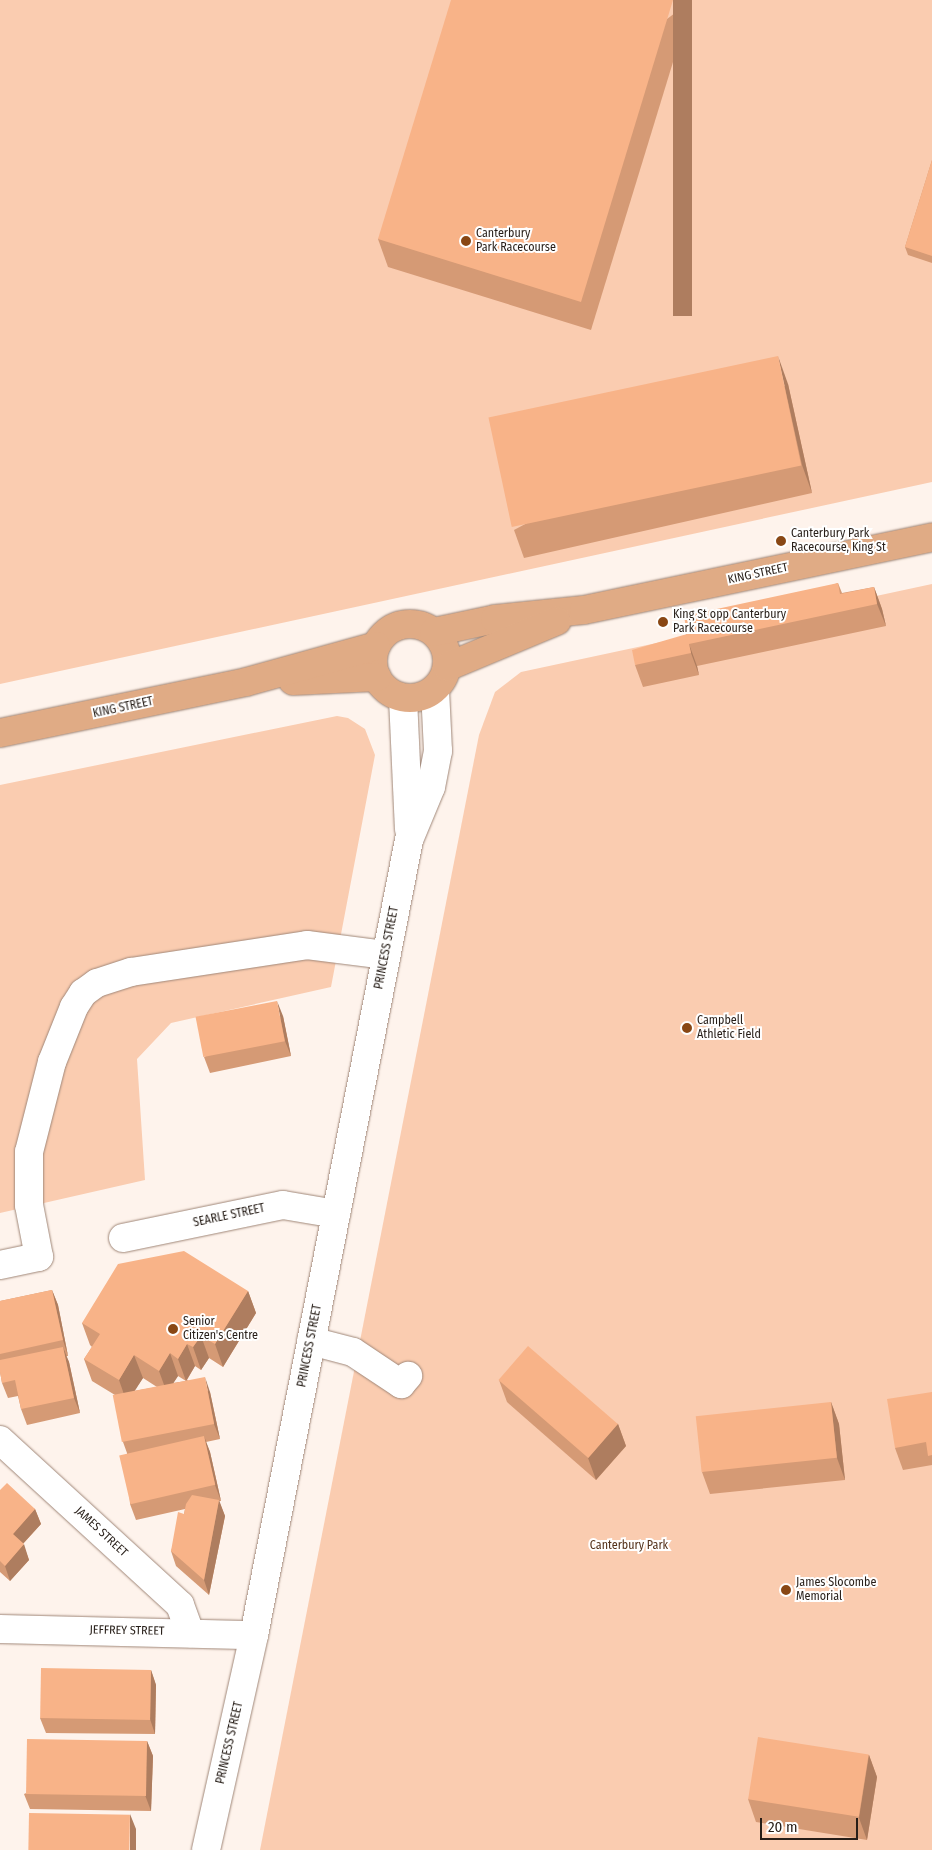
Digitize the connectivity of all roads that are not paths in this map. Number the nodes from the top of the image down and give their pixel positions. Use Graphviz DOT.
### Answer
graph roads {
  1 [pos="932,538"];
  2 [pos="584,610"];
  3 [pos="434,632"];
  4 [pos="376,646"];
  5 [pos="376,677"];
  6 [pos="441,678"];
  7 [pos="246,682"];
  8 [pos="403,698"];
  9 [pos="0,733"];
  10 [pos="409,840"];
  11 [pos="386,955"];
  12 [pos="336,1214"];
  13 [pos="123,1238"];
  14 [pos="0,1265"];
  15 [pos="311,1341"];
  16 [pos="408,1376"];
  17 [pos="0,1440"];
  18 [pos="0,1629"];
  19 [pos="190,1633"];
  20 [pos="254,1635"];
  21 [pos="206,1850"];
  1 -- 2 [label="main road, KING STREET"];
  2 -- 3 [label="main road, KING STREET"];
  2 -- 6 [label="main road, KING STREET"];
  3 -- 4 [label="main road"];
  3 -- 6 [label="main road"];
  4 -- 5 [label="main road"];
  4 -- 7 [label="main road, KING STREET"];
  5 -- 7 [label="main road, KING STREET"];
  5 -- 8 [label="main road"];
  6 -- 8 [label="main road"];
  6 -- 10 [label="street, PRINCESS STREET"];
  7 -- 9 [label="main road, KING STREET"];
  8 -- 10 [label="street, PRINCESS STREET"];
  10 -- 11 [label="street, PRINCESS STREET"];
  11 -- 12 [label="street, PRINCESS STREET"];
  11 -- 14 [label="street"];
  12 -- 13 [label="street, SEARLE STREET"];
  12 -- 15 [label="street, PRINCESS STREET"];
  15 -- 16 [label="street"];
  15 -- 20 [label="street, PRINCESS STREET"];
  17 -- 19 [label="street, JAMES STREET"];
  18 -- 19 [label="street, JEFFREY STREET"];
  19 -- 20 [label="street, JEFFREY STREET"];
  20 -- 21 [label="street, PRINCESS STREET"];
}
